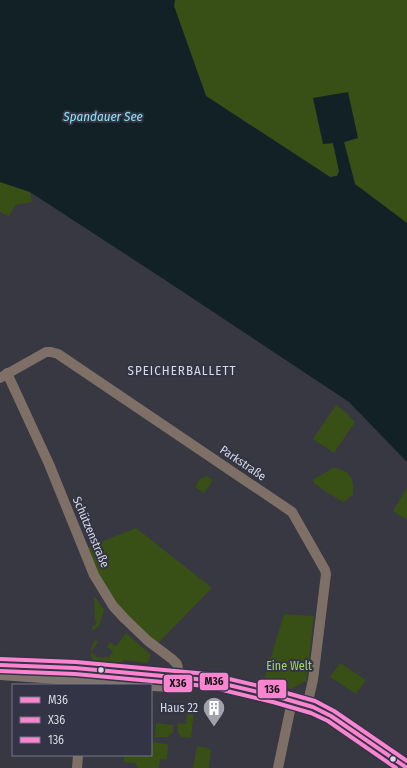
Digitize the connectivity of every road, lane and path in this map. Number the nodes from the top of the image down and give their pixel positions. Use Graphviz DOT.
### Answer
graph roads {
  1 [pos="3,376"];
  2 [pos="0,665"];
  3 [pos="0,674"];
  4 [pos="86,678"];
  5 [pos="180,682"];
  6 [pos="292,701"];
  7 [pos="308,706"];
  8 [pos="78,756"];
  9 [pos="77,768"];
  10 [pos="278,768"];
  11 [pos="407,768"];
  1 -- 5 [label="street, Schützenstraße"];
  1 -- 7 [label="street, Parkstraße"];
  2 -- 4 [label="main road"];
  3 -- 4 [label="main road"];
  4 -- 5 [label="main road"];
  5 -- 6 [label="main road"];
  6 -- 7 [label="main road"];
  6 -- 10 [label="street"];
  7 -- 11 [label="main road"];
  8 -- 9 [label="street"];
}
